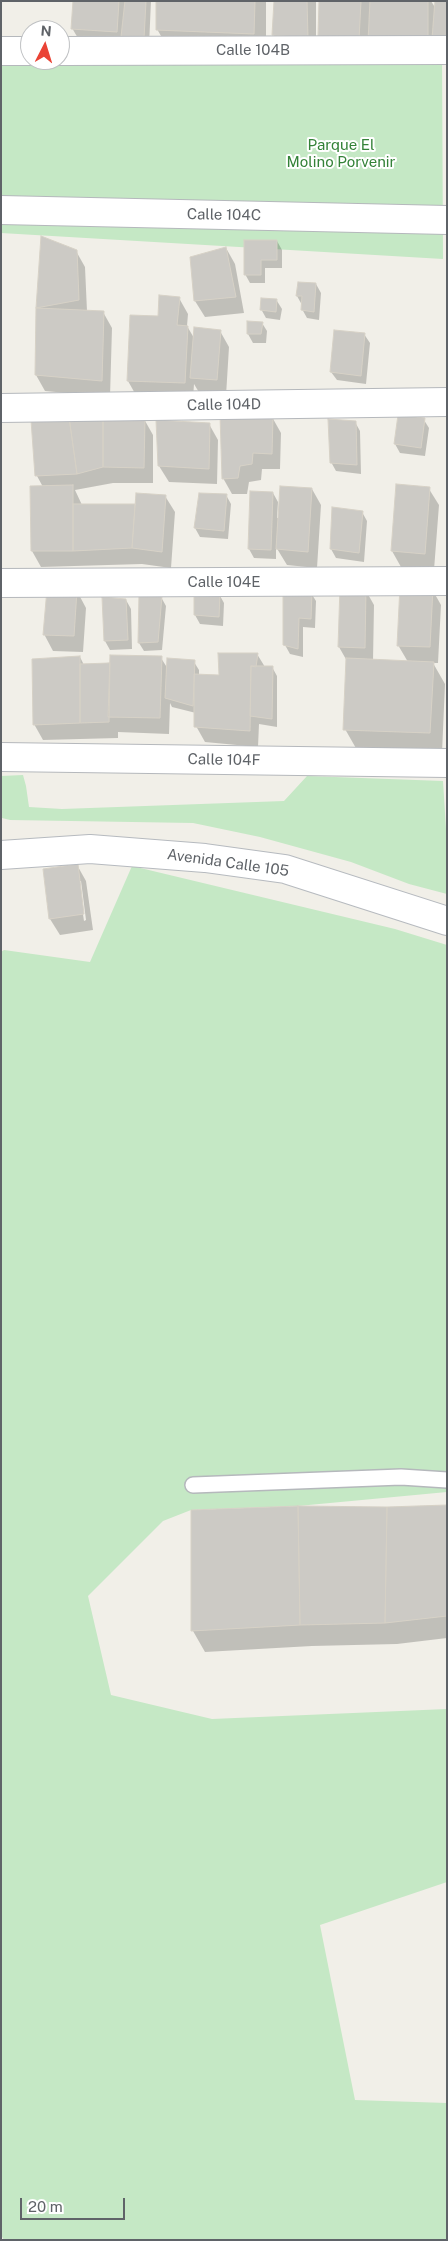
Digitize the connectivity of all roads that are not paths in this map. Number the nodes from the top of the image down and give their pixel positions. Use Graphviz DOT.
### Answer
graph roads {
  1 [pos="1,50"];
  2 [pos="20,50"];
  3 [pos="70,50"];
  4 [pos="447,50"];
  5 [pos="1,210"];
  6 [pos="447,220"];
  7 [pos="447,402"];
  8 [pos="1,408"];
  9 [pos="447,581"];
  10 [pos="1,583"];
  11 [pos="1,757"];
  12 [pos="447,763"];
  13 [pos="1,854"];
  14 [pos="447,920"];
  15 [pos="447,1480"];
  16 [pos="193,1485"];
  1 -- 2 [label="street"];
  3 -- 4 [label="street, Calle 104B"];
  5 -- 6 [label="street, Calle 104C"];
  7 -- 8 [label="street, Calle 104D"];
  9 -- 10 [label="street, Calle 104E"];
  11 -- 12 [label="street, Calle 104F"];
  13 -- 14 [label="street, Avenida Calle 105"];
  15 -- 16 [label="lane"];
}
